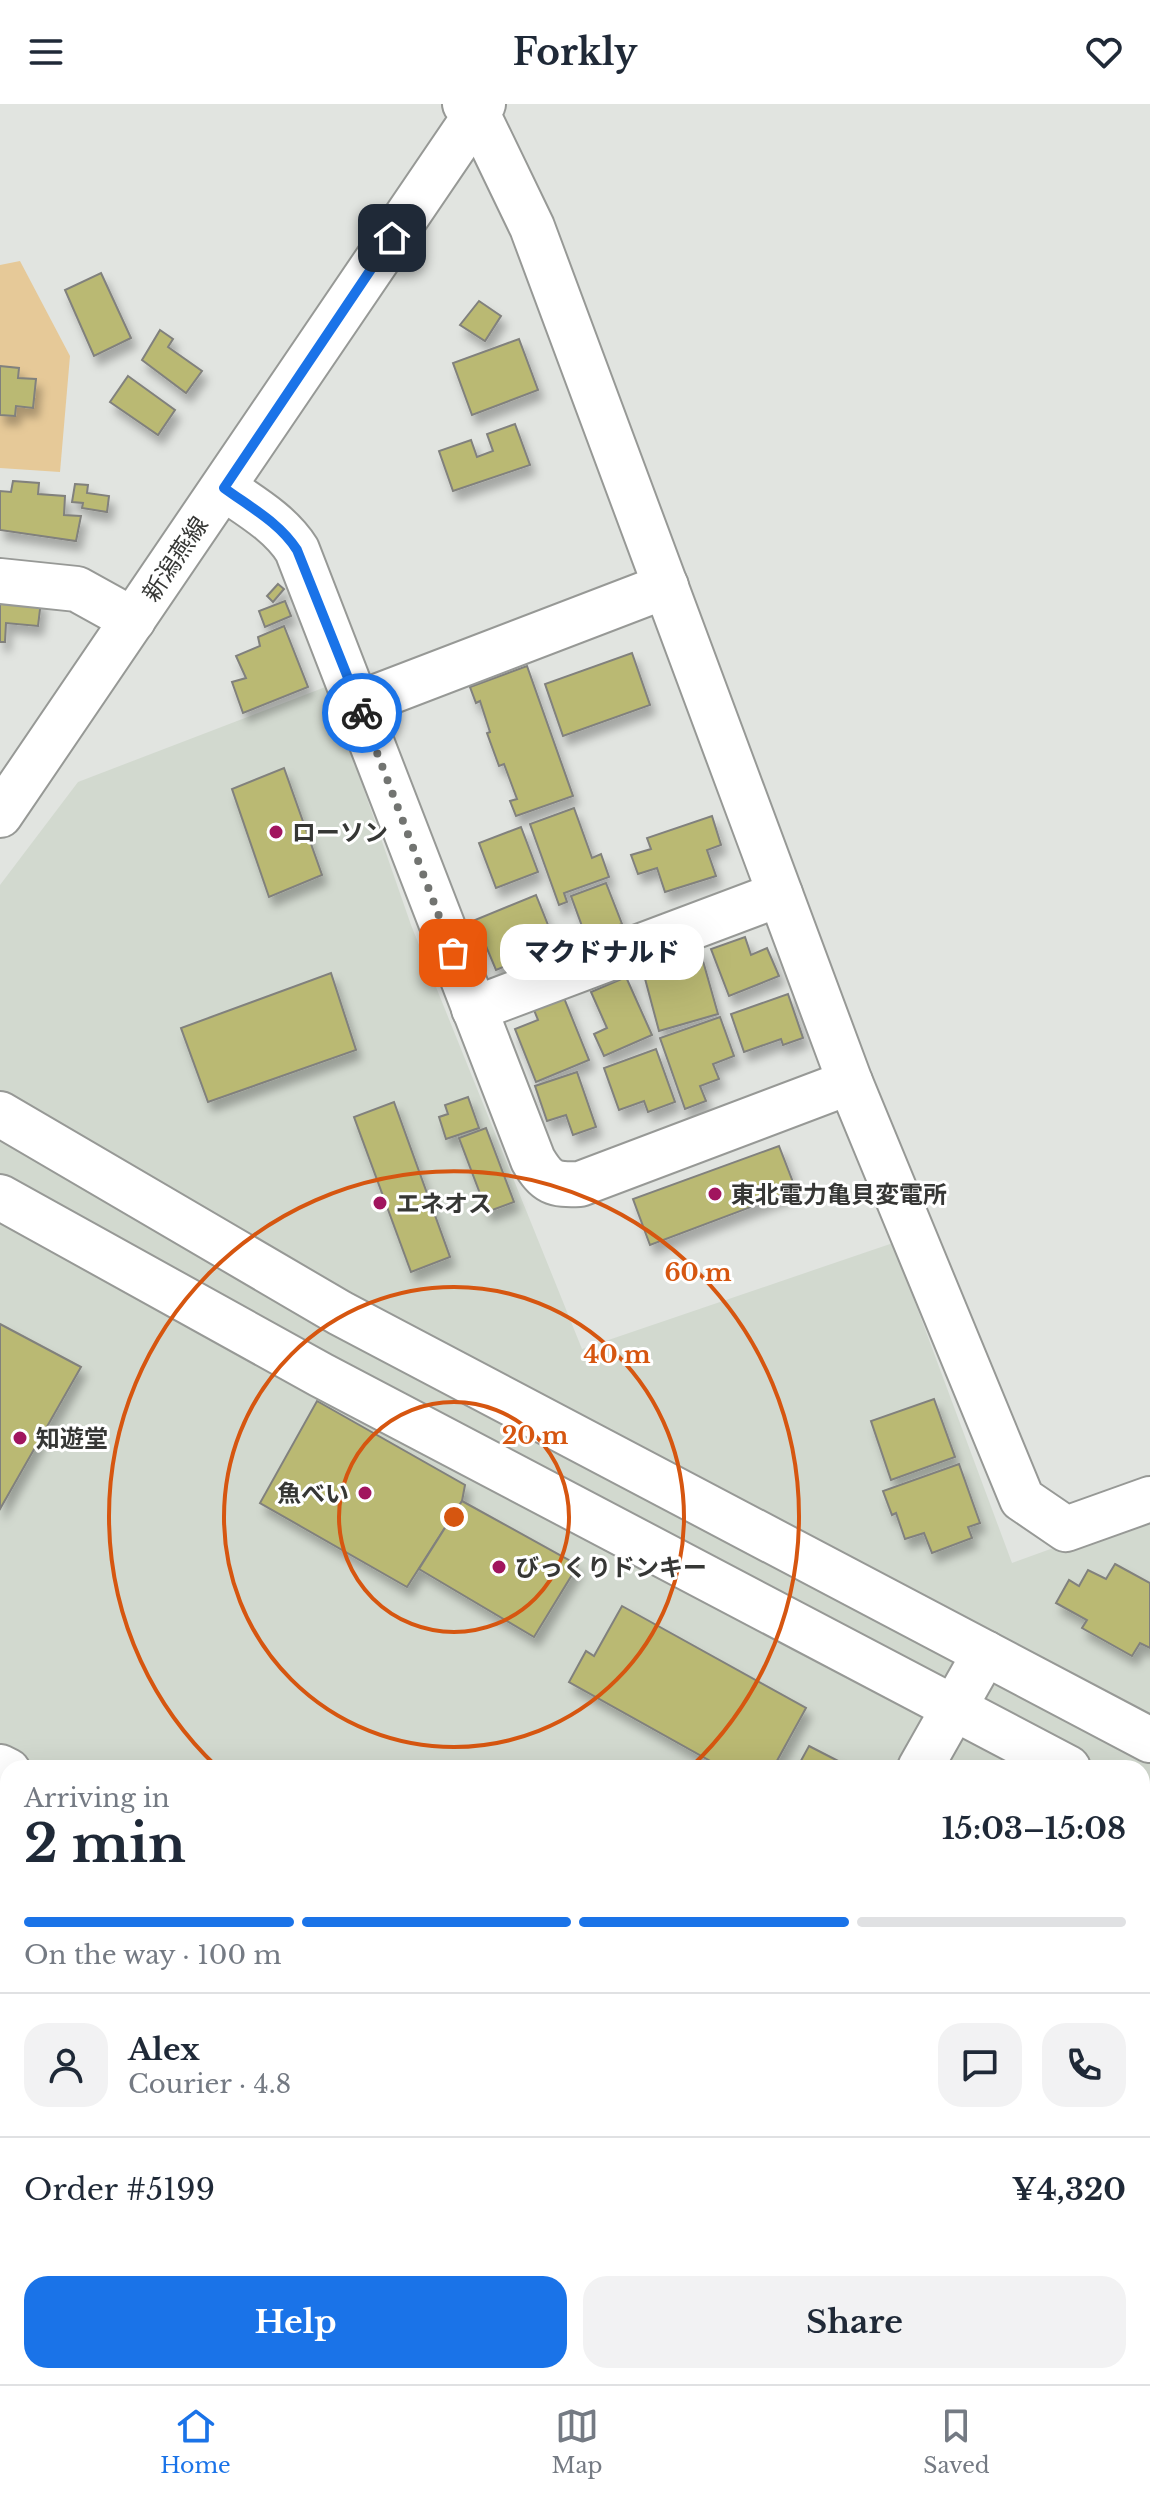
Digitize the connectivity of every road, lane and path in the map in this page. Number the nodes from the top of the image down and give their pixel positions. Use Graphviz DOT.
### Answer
graph roads {
  1 [pos="475,107"];
  2 [pos="224,488"];
  3 [pos="0,581"];
  4 [pos="666,586"];
  5 [pos="133,620"];
  6 [pos="358,704"];
  7 [pos="1,810"];
  8 [pos="780,894"];
  9 [pos="474,1009"];
  10 [pos="850,1082"];
  11 [pos="0,1114"];
  12 [pos="0,1197"];
  13 [pos="1150,1499"];
  14 [pos="985,1653"];
  15 [pos="953,1708"];
  16 [pos="1150,1740"];
  17 [pos="924,1760"];
  18 [pos="1053,1760"];
  1 -- 2 [label="street, 新潟燕線"];
  1 -- 4 [label="street"];
  2 -- 5 [label="street, 新潟燕線"];
  2 -- 6 [label="street"];
  3 -- 5 [label="street"];
  4 -- 6 [label="street"];
  4 -- 8 [label="street"];
  5 -- 7 [label="street, 新潟燕線"];
  6 -- 9 [label="street"];
  8 -- 9 [label="street"];
  8 -- 10 [label="street"];
  9 -- 10 [label="street"];
  10 -- 13 [label="street"];
  11 -- 14 [label="street"];
  12 -- 15 [label="street"];
  14 -- 15 [label="street"];
  14 -- 16 [label="street"];
  15 -- 17 [label="street"];
  15 -- 18 [label="street"];
}
